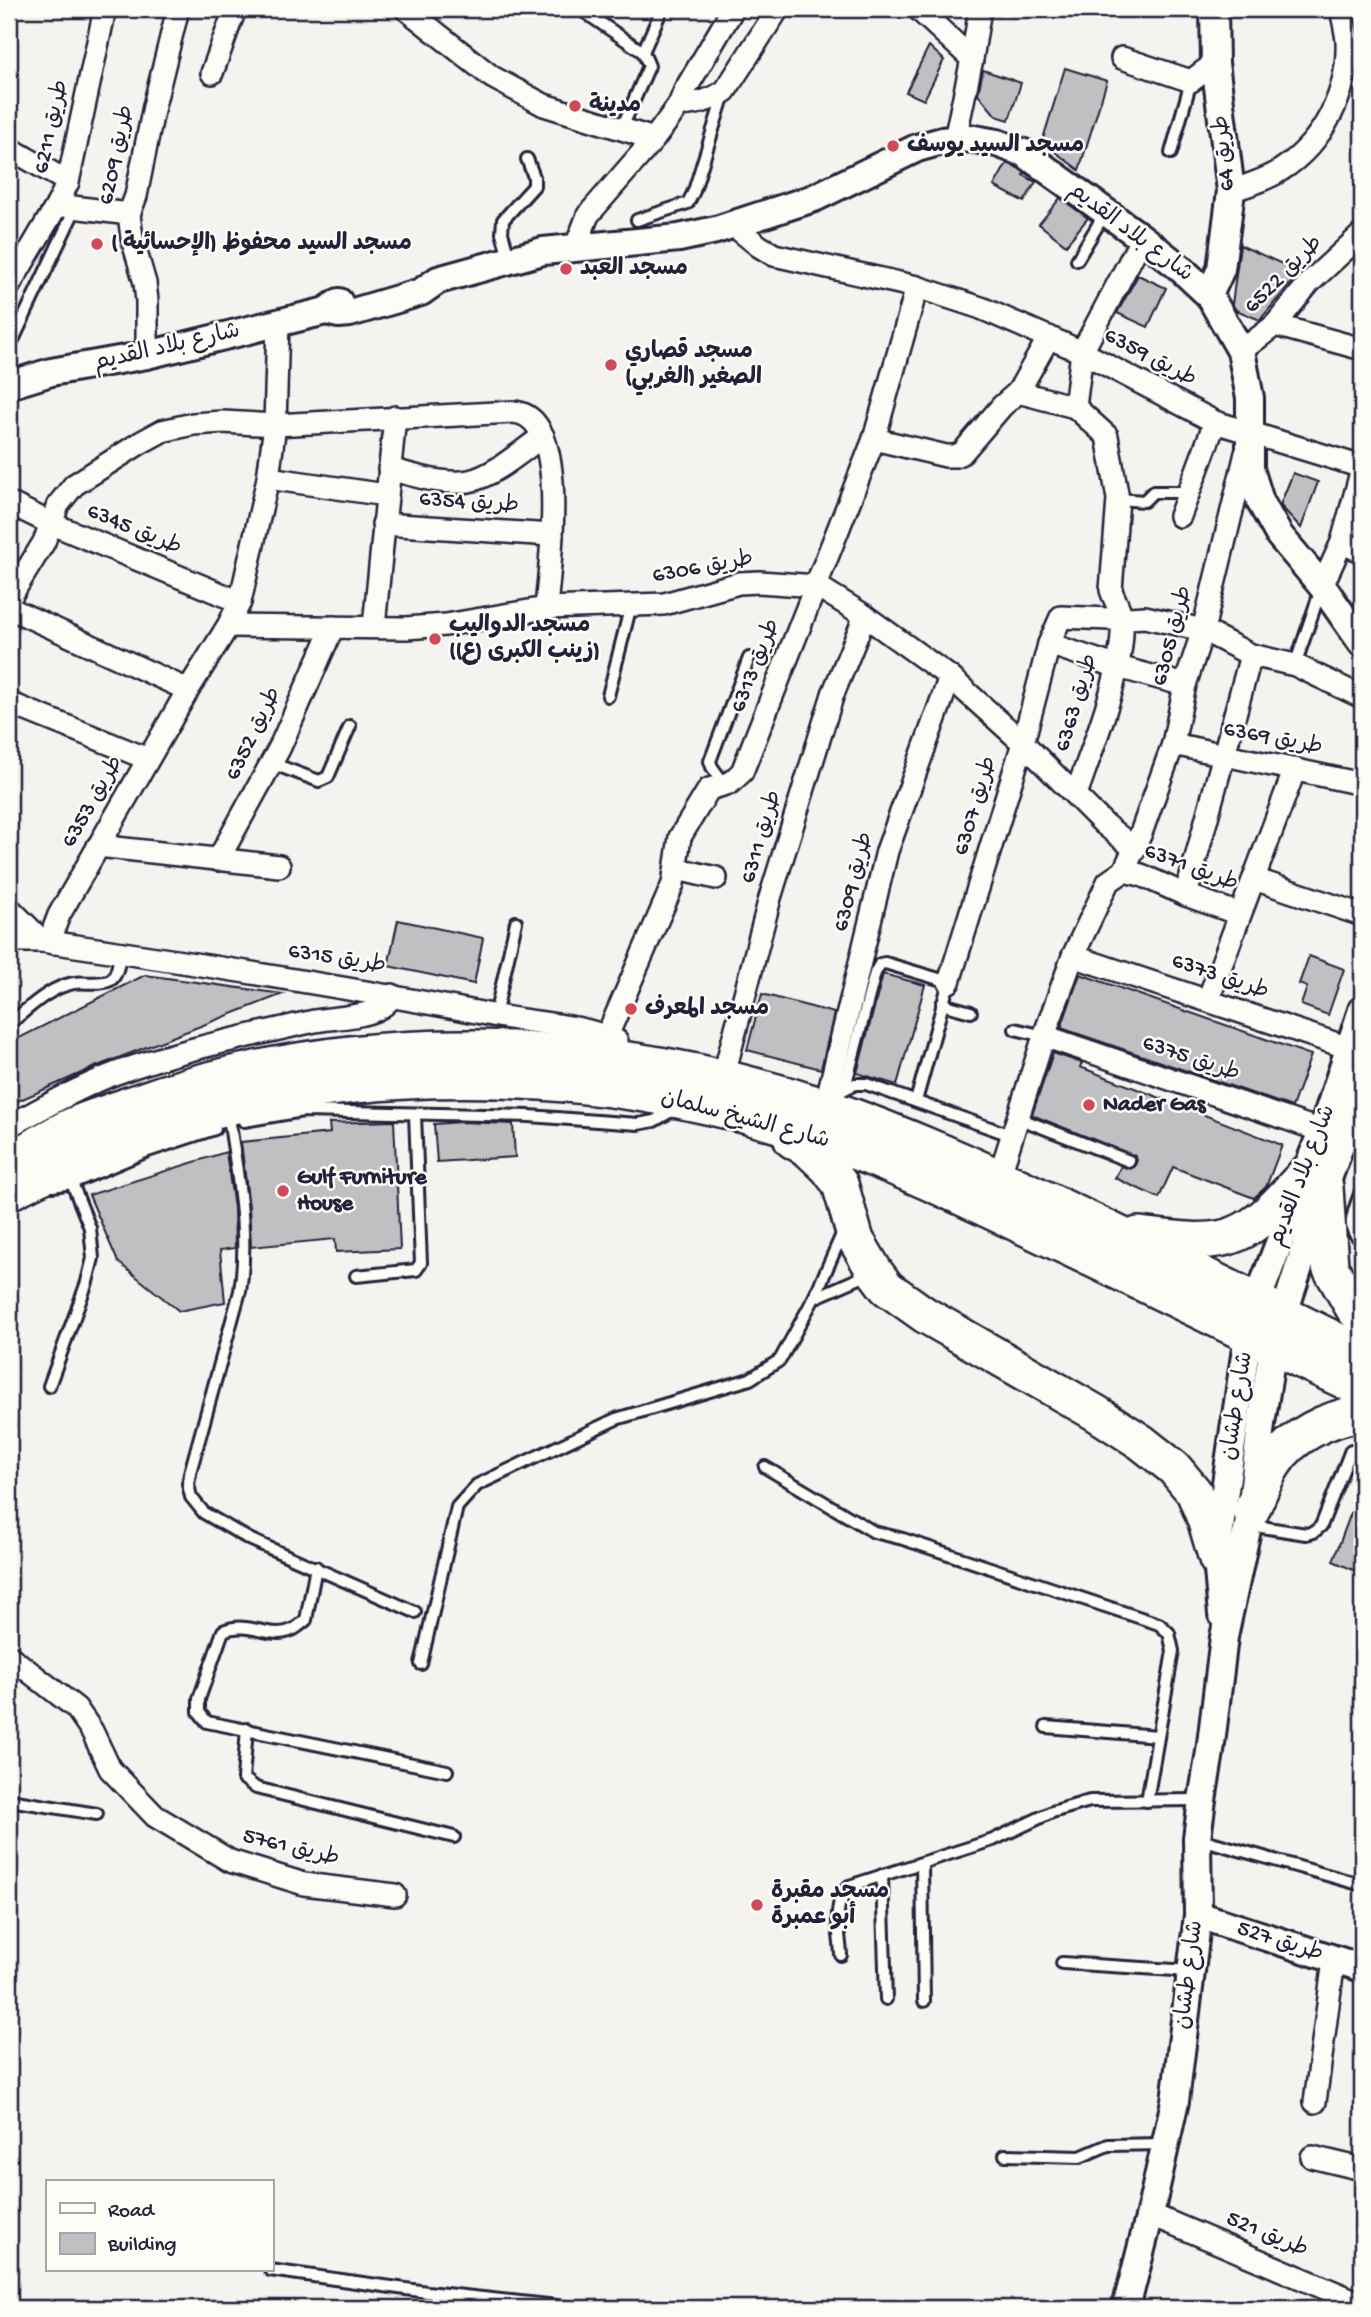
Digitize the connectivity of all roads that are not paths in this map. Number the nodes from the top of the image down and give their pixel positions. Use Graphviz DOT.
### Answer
graph roads {
  1 [pos="105,9"];
  2 [pos="178,9"];
  3 [pos="235,9"];
  4 [pos="406,9"];
  5 [pos="580,9"];
  6 [pos="662,9"];
  7 [pos="733,9"];
  8 [pos="778,9"];
  9 [pos="918,9"];
  10 [pos="980,9"];
  11 [pos="1214,9"];
  12 [pos="1341,9"];
  13 [pos="643,52"];
  14 [pos="1122,58"];
  15 [pos="972,59"];
  16 [pos="1215,63"];
  17 [pos="212,73"];
  18 [pos="1354,75"];
  19 [pos="1191,80"];
  20 [pos="725,91"];
  21 [pos="679,105"];
  22 [pos="621,130"];
  23 [pos="654,139"];
  24 [pos="955,139"];
  25 [pos="9,148"];
  26 [pos="1171,153"];
  27 [pos="527,159"];
  28 [pos="68,182"];
  29 [pos="1231,191"];
  30 [pos="66,206"];
  31 [pos="1105,213"];
  32 [pos="129,214"];
  33 [pos="637,220"];
  34 [pos="733,225"];
  35 [pos="1362,234"];
  36 [pos="1142,239"];
  37 [pos="576,247"];
  38 [pos="510,260"];
  39 [pos="1077,260"];
  40 [pos="9,286"];
  41 [pos="917,287"];
  42 [pos="1209,295"];
  43 [pos="278,322"];
  44 [pos="1275,325"];
  45 [pos="1049,337"];
  46 [pos="9,342"];
  47 [pos="1362,349"];
  48 [pos="1241,351"];
  49 [pos="1082,352"];
  50 [pos="146,355"];
  51 [pos="9,385"];
  52 [pos="1018,392"];
  53 [pos="1075,407"];
  54 [pos="395,417"];
  55 [pos="1215,422"];
  56 [pos="275,425"];
  57 [pos="1251,434"];
  58 [pos="543,436"];
  59 [pos="874,439"];
  60 [pos="1362,468"];
  61 [pos="389,470"];
  62 [pos="268,478"];
  63 [pos="1188,492"];
  64 [pos="386,495"];
  65 [pos="1118,499"];
  66 [pos="9,503"];
  67 [pos="1180,516"];
  68 [pos="50,523"];
  69 [pos="383,524"];
  70 [pos="552,535"];
  71 [pos="1342,542"];
  72 [pos="1362,551"];
  73 [pos="817,586"];
  74 [pos="1322,586"];
  75 [pos="9,599"];
  76 [pos="240,602"];
  77 [pos="631,605"];
  78 [pos="9,608"];
  79 [pos="546,608"];
  80 [pos="865,616"];
  81 [pos="1122,617"];
  82 [pos="229,626"];
  83 [pos="374,626"];
  84 [pos="332,628"];
  85 [pos="1203,630"];
  86 [pos="1362,643"];
  87 [pos="1049,644"];
  88 [pos="1251,655"];
  89 [pos="749,658"];
  90 [pos="1295,665"];
  91 [pos="1118,667"];
  92 [pos="950,677"];
  93 [pos="1185,685"];
  94 [pos="188,690"];
  95 [pos="608,696"];
  96 [pos="1362,696"];
  97 [pos="11,711"];
  98 [pos="350,726"];
  99 [pos="1023,743"];
  100 [pos="1173,744"];
  101 [pos="1224,756"];
  102 [pos="148,759"];
  103 [pos="271,763"];
  104 [pos="1295,769"];
  105 [pos="1362,784"];
  106 [pos="725,785"];
  107 [pos="1076,796"];
  108 [pos="98,846"];
  109 [pos="1135,849"];
  110 [pos="218,860"];
  111 [pos="279,866"];
  112 [pos="677,869"];
  113 [pos="1124,871"];
  114 [pos="716,878"];
  115 [pos="1254,879"];
  116 [pos="1186,895"];
  117 [pos="9,908"];
  118 [pos="1239,914"];
  119 [pos="1362,915"];
  120 [pos="516,922"];
  121 [pos="9,941"];
  122 [pos="47,942"];
  123 [pos="120,953"];
  124 [pos="1073,956"];
  125 [pos="948,982"];
  126 [pos="320,983"];
  127 [pos="392,995"];
  128 [pos="1208,1000"];
  129 [pos="942,1004"];
  130 [pos="1362,1010"];
  131 [pos="971,1012"];
  132 [pos="495,1016"];
  133 [pos="314,1020"];
  134 [pos="9,1024"];
  135 [pos="1015,1028"];
  136 [pos="607,1036"];
  137 [pos="1044,1036"];
  138 [pos="1349,1048"];
  139 [pos="648,1062"];
  140 [pos="723,1078"];
  141 [pos="1362,1085"];
  142 [pos="835,1097"];
  143 [pos="690,1101"];
  144 [pos="916,1101"];
  145 [pos="415,1115"];
  146 [pos="755,1118"];
  147 [pos="230,1124"];
  148 [pos="9,1126"];
  149 [pos="1015,1127"];
  150 [pos="1322,1131"];
  151 [pos="9,1160"];
  152 [pos="1129,1161"];
  153 [pos="999,1177"];
  154 [pos="1315,1180"];
  155 [pos="72,1183"];
  156 [pos="1362,1188"];
  157 [pos="9,1193"];
  158 [pos="851,1216"];
  159 [pos="1118,1233"];
  160 [pos="1362,1240"];
  161 [pos="875,1272"];
  162 [pos="356,1276"];
  163 [pos="814,1298"];
  164 [pos="1270,1308"];
  165 [pos="1362,1318"];
  166 [pos="1261,1341"];
  167 [pos="1362,1353"];
  168 [pos="49,1387"];
  169 [pos="1362,1389"];
  170 [pos="1362,1413"];
  171 [pos="1351,1450"];
  172 [pos="765,1467"];
  173 [pos="1250,1518"];
  174 [pos="1217,1559"];
  175 [pos="316,1567"];
  176 [pos="415,1612"];
  177 [pos="1224,1637"];
  178 [pos="9,1656"];
  179 [pos="421,1664"];
  180 [pos="1046,1727"];
  181 [pos="247,1730"];
  182 [pos="1158,1736"];
  183 [pos="447,1771"];
  184 [pos="9,1800"];
  185 [pos="1202,1800"];
  186 [pos="1147,1801"];
  187 [pos="97,1814"];
  188 [pos="454,1837"];
  189 [pos="1198,1838"];
  190 [pos="922,1863"];
  191 [pos="882,1875"];
  192 [pos="1362,1885"];
  193 [pos="395,1895"];
  194 [pos="1198,1915"];
  195 [pos="841,1955"];
  196 [pos="1335,1960"];
  197 [pos="1062,1963"];
  198 [pos="1362,1968"];
  199 [pos="1191,1971"];
  200 [pos="886,1999"];
  201 [pos="924,2001"];
  202 [pos="1315,2102"];
  203 [pos="1167,2144"];
  204 [pos="1005,2155"];
  205 [pos="1311,2157"];
  206 [pos="1362,2169"];
  207 [pos="1150,2214"];
  208 [pos="273,2270"];
  209 [pos="1323,2298"];
  210 [pos="1362,2304"];
  211 [pos="576,2308"];
  212 [pos="1126,2308"];
  1 -- 28 [label="street, طريق 6211"];
  2 -- 32 [label="street, طريق 6209"];
  3 -- 17 [label="street"];
  4 -- 22 [label="street"];
  5 -- 13 [label="lane"];
  6 -- 13 [label="lane"];
  7 -- 21 [label="street"];
  8 -- 20 [label="street"];
  9 -- 15 [label="street"];
  10 -- 15 [label="street"];
  11 -- 16 [label="street, طريق 64"];
  12 -- 18 [label="street"];
  13 -- 22 [label="lane"];
  14 -- 19 [label="street"];
  15 -- 24 [label="street"];
  16 -- 19 [label="street"];
  16 -- 29 [label="street, طريق 64"];
  18 -- 29 [label="street"];
  19 -- 26 [label="lane"];
  20 -- 21 [label="street"];
  20 -- 33 [label="lane"];
  21 -- 23 [label="street"];
  22 -- 23 [label="street"];
  23 -- 37 [label="street"];
  24 -- 31 [label="street, شارع بلاد القديم"];
  24 -- 34 [label="street, شارع بلاد القديم"];
  25 -- 28 [label="street"];
  27 -- 38 [label="lane"];
  28 -- 30 [label="street, طريق 6211"];
  29 -- 42 [label="street, طريق 64"];
  30 -- 32 [label="street"];
  30 -- 40 [label="street, طريق 6211"];
  30 -- 46 [label="lane"];
  31 -- 36 [label="street, شارع بلاد القديم"];
  31 -- 39 [label="lane"];
  32 -- 50 [label="street, طريق 6209"];
  34 -- 37 [label="street, شارع بلاد القديم"];
  34 -- 41 [label="street, طريق 6359"];
  35 -- 44 [label="street, طريق 6522"];
  36 -- 42 [label="street, شارع بلاد القديم"];
  36 -- 49 [label="street"];
  37 -- 38 [label="street, شارع بلاد القديم"];
  38 -- 43 [label="street, شارع بلاد القديم"];
  41 -- 45 [label="street, طريق 6359"];
  41 -- 59 [label="street, طريق 6313"];
  42 -- 48 [label="street, شارع بلاد القديم"];
  43 -- 50 [label="street, شارع بلاد القديم"];
  43 -- 56 [label="street, طريق 6353"];
  44 -- 47 [label="street"];
  44 -- 48 [label="street, طريق 6522"];
  45 -- 49 [label="street, طريق 6359"];
  45 -- 52 [label="street"];
  48 -- 57 [label="street, شارع بلاد القديم"];
  49 -- 53 [label="street"];
  49 -- 55 [label="street, طريق 6359"];
  50 -- 51 [label="street, شارع بلاد القديم"];
  52 -- 53 [label="street"];
  52 -- 59 [label="street"];
  53 -- 65 [label="street, طريق 6363"];
  54 -- 56 [label="street"];
  54 -- 58 [label="street, طريق 6354"];
  54 -- 61 [label="street, طريق 6354"];
  55 -- 57 [label="street, طريق 6359"];
  55 -- 63 [label="street"];
  56 -- 62 [label="street, طريق 6353"];
  56 -- 68 [label="street"];
  57 -- 60 [label="street, طريق 6359"];
  57 -- 74 [label="street, شارع بلاد القديم"];
  57 -- 85 [label="street, طريق 6305"];
  58 -- 61 [label="street"];
  58 -- 70 [label="street, طريق 6354"];
  59 -- 73 [label="street, طريق 6313"];
  60 -- 71 [label="street"];
  61 -- 64 [label="street, طريق 6354"];
  62 -- 64 [label="street"];
  62 -- 76 [label="street, طريق 6353"];
  63 -- 65 [label="lane"];
  63 -- 67 [label="street"];
  64 -- 69 [label="street, طريق 6354"];
  65 -- 81 [label="street, طريق 6363"];
  66 -- 68 [label="street, طريق 6345"];
  68 -- 75 [label="street"];
  68 -- 76 [label="street, طريق 6345"];
  69 -- 70 [label="street, طريق 6354"];
  69 -- 83 [label="street, طريق 6354"];
  70 -- 79 [label="street, طريق 6354"];
  71 -- 72 [label="street"];
  71 -- 74 [label="street"];
  73 -- 77 [label="street, طريق 6306"];
  73 -- 80 [label="street, طريق 6306"];
  73 -- 106 [label="street, طريق 6313"];
  74 -- 86 [label="street, شارع بلاد القديم"];
  74 -- 90 [label="lane"];
  76 -- 82 [label="street, طريق 6353"];
  77 -- 79 [label="street, طريق 6306"];
  77 -- 95 [label="lane"];
  78 -- 94 [label="street"];
  79 -- 83 [label="street, طريق 6306"];
  80 -- 92 [label="street, طريق 6306"];
  80 -- 140 [label="street, طريق 6311"];
  81 -- 85 [label="street"];
  81 -- 87 [label="street, طريق 6307"];
  81 -- 91 [label="street, طريق 6363"];
  82 -- 84 [label="street, طريق 6306"];
  82 -- 94 [label="street, طريق 6353"];
  83 -- 84 [label="street, طريق 6306"];
  84 -- 103 [label="street, طريق 6352"];
  85 -- 88 [label="street"];
  85 -- 93 [label="street, طريق 6305"];
  87 -- 91 [label="street"];
  87 -- 99 [label="street, طريق 6307"];
  88 -- 90 [label="street"];
  88 -- 101 [label="street"];
  89 -- 106 [label="lane"];
  90 -- 96 [label="street"];
  91 -- 93 [label="street"];
  91 -- 107 [label="street, طريق 6363"];
  92 -- 99 [label="street, طريق 6306"];
  92 -- 142 [label="street, طريق 6309"];
  93 -- 100 [label="street, طريق 6305"];
  94 -- 102 [label="street, طريق 6353"];
  97 -- 102 [label="street"];
  98 -- 103 [label="lane"];
  99 -- 107 [label="street, طريق 6306"];
  99 -- 125 [label="street, طريق 6307"];
  100 -- 101 [label="street, طريق 6369"];
  100 -- 109 [label="street, طريق 6305"];
  101 -- 104 [label="street, طريق 6369"];
  101 -- 116 [label="street"];
  102 -- 108 [label="street, طريق 6353"];
  103 -- 110 [label="street, طريق 6352"];
  104 -- 105 [label="street, طريق 6369"];
  104 -- 115 [label="street, طريق 6371"];
  106 -- 112 [label="street, طريق 6313"];
  107 -- 109 [label="street, طريق 6306"];
  108 -- 110 [label="street"];
  108 -- 122 [label="street, طريق 6353"];
  109 -- 113 [label="street, طريق 6305"];
  110 -- 111 [label="street"];
  112 -- 114 [label="street"];
  112 -- 136 [label="street, طريق 6313"];
  113 -- 116 [label="street, طريق 6371"];
  113 -- 124 [label="street"];
  115 -- 118 [label="street, طريق 6371"];
  115 -- 119 [label="street, طريق 6371"];
  116 -- 118 [label="street, طريق 6371"];
  117 -- 122 [label="street"];
  118 -- 128 [label="street, طريق 6371"];
  120 -- 132 [label="lane"];
  121 -- 122 [label="street, طريق 6315"];
  122 -- 123 [label="street, طريق 6315"];
  123 -- 126 [label="street, طريق 6315"];
  123 -- 134 [label="lane"];
  124 -- 128 [label="street, طريق 6373"];
  124 -- 137 [label="street"];
  125 -- 129 [label="lane"];
  125 -- 142 [label="lane"];
  126 -- 127 [label="street, طريق 6315"];
  126 -- 133 [label="street"];
  127 -- 132 [label="street, طريق 6315"];
  127 -- 133 [label="street"];
  128 -- 138 [label="street, طريق 6373"];
  129 -- 131 [label="lane"];
  129 -- 144 [label="lane"];
  130 -- 138 [label="street, شارع بلاد القديم"];
  132 -- 136 [label="street, طريق 6315"];
  133 -- 148 [label="street"];
  135 -- 137 [label="lane"];
  136 -- 139 [label="street, طريق 6315"];
  137 -- 149 [label="street"];
  137 -- 150 [label="street, طريق 6375"];
  138 -- 150 [label="street, شارع بلاد القديم"];
  139 -- 140 [label="main road, شارع الشيخ سلمان"];
  139 -- 151 [label="main road, شارع الشيخ سلمان"];
  140 -- 142 [label="main road, شارع الشيخ سلمان"];
  141 -- 154 [label="street, شارع بلاد القديم"];
  142 -- 144 [label="lane"];
  142 -- 153 [label="main road, شارع الشيخ سلمان"];
  143 -- 145 [label="lane"];
  143 -- 146 [label="main road, شارع الشيخ سلمان"];
  143 -- 157 [label="main road, شارع الشيخ سلمان"];
  144 -- 149 [label="lane"];
  145 -- 147 [label="lane"];
  145 -- 162 [label="lane"];
  146 -- 158 [label="main road"];
  146 -- 166 [label="main road, شارع الشيخ سلمان"];
  147 -- 155 [label="lane"];
  147 -- 175 [label="lane"];
  149 -- 152 [label="lane"];
  149 -- 153 [label="street"];
  150 -- 154 [label="street, شارع بلاد القديم"];
  153 -- 159 [label="main road, شارع الشيخ سلمان"];
  154 -- 159 [label="main road"];
  154 -- 164 [label="street, شارع بلاد القديم"];
  154 -- 165 [label="main road"];
  155 -- 157 [label="lane"];
  155 -- 168 [label="lane"];
  156 -- 160 [label="lane"];
  158 -- 161 [label="main road"];
  158 -- 163 [label="lane"];
  159 -- 164 [label="main road, شارع الشيخ سلمان"];
  161 -- 163 [label="lane"];
  161 -- 174 [label="main road"];
  163 -- 179 [label="lane"];
  164 -- 166 [label="street, شارع طشان"];
  164 -- 167 [label="main road, شارع الشيخ سلمان"];
  166 -- 169 [label="main road, شارع الشيخ سلمان"];
  166 -- 173 [label="street, شارع طشان"];
  166 -- 174 [label="street, شارع طشان"];
  170 -- 173 [label="main road"];
  171 -- 173 [label="lane"];
  172 -- 182 [label="lane"];
  173 -- 177 [label="street, شارع طشان"];
  174 -- 177 [label="street, شارع طشان"];
  175 -- 176 [label="lane"];
  175 -- 181 [label="lane"];
  177 -- 185 [label="street, شارع طشان"];
  178 -- 193 [label="street, طريق 5761"];
  180 -- 182 [label="lane"];
  181 -- 183 [label="lane"];
  181 -- 188 [label="lane"];
  182 -- 186 [label="lane"];
  184 -- 187 [label="lane"];
  185 -- 186 [label="lane"];
  185 -- 189 [label="street, شارع طشان"];
  186 -- 190 [label="lane"];
  189 -- 192 [label="lane"];
  189 -- 194 [label="street, شارع طشان"];
  190 -- 191 [label="lane"];
  190 -- 201 [label="lane"];
  191 -- 195 [label="lane"];
  191 -- 200 [label="lane"];
  194 -- 196 [label="street, طريق 527"];
  194 -- 199 [label="street, شارع طشان"];
  196 -- 198 [label="street, طريق 527"];
  196 -- 202 [label="street"];
  197 -- 199 [label="lane"];
  199 -- 203 [label="street, شارع طشان"];
  203 -- 204 [label="lane"];
  203 -- 207 [label="street, شارع طشان"];
  205 -- 206 [label="street"];
  207 -- 209 [label="street, طريق 521"];
  207 -- 212 [label="street, شارع طشان"];
  208 -- 211 [label="lane"];
  209 -- 210 [label="street, طريق 521"];
}
